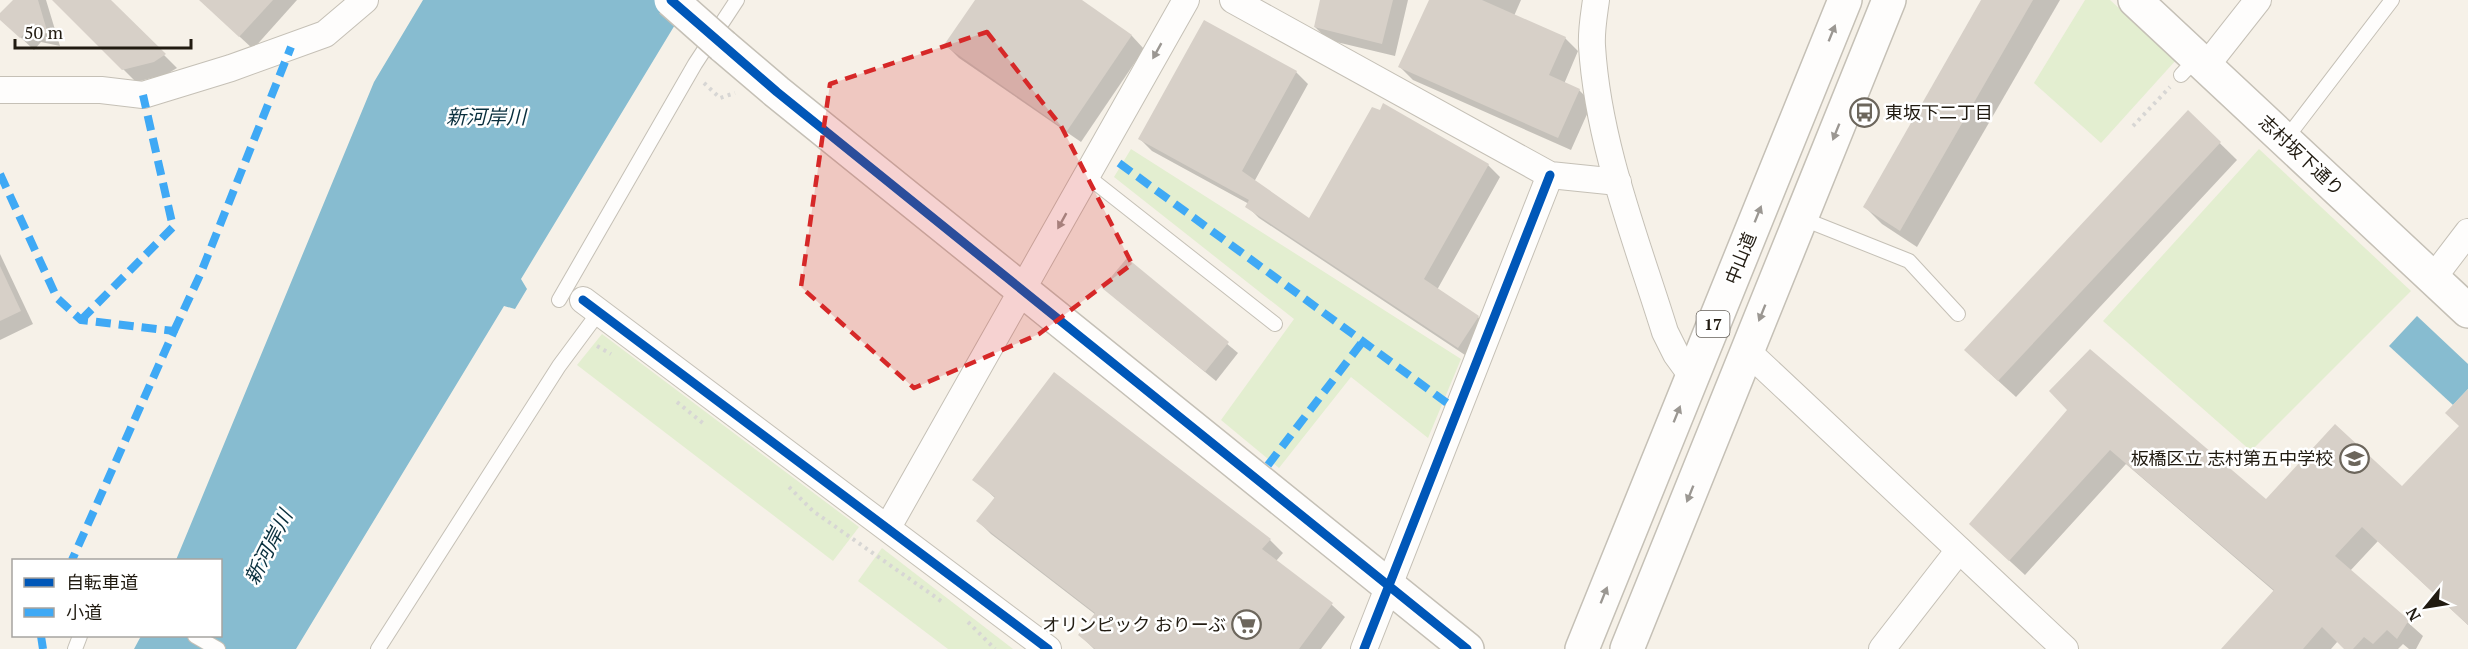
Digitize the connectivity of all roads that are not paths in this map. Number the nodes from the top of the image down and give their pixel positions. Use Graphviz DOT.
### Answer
graph roads {
  1 [pos="365,0"];
  2 [pos="671,0"];
  3 [pos="737,0"];
  4 [pos="1186,0"];
  5 [pos="1233,0"];
  6 [pos="1596,0"];
  7 [pos="1845,0"];
  8 [pos="1889,0"];
  9 [pos="2135,0"];
  10 [pos="2258,0"];
  11 [pos="2392,0"];
  12 [pos="2195,67"];
  13 [pos="0,90"];
  14 [pos="2285,140"];
  15 [pos="1550,175"];
  16 [pos="1087,177"];
  17 [pos="1618,182"];
  18 [pos="1801,218"];
  19 [pos="2468,232"];
  20 [pos="2433,278"];
  21 [pos="1022,291"];
  22 [pos="577,300"];
  23 [pos="2468,311"];
  24 [pos="1958,314"];
  25 [pos="1275,324"];
  26 [pos="1747,351"];
  27 [pos="1692,376"];
  28 [pos="888,527"];
  29 [pos="1959,550"];
  30 [pos="1389,587"];
  31 [pos="197,637"];
  32 [pos="218,649"];
  33 [pos="378,649"];
  34 [pos="1048,649"];
  35 [pos="1364,649"];
  36 [pos="1467,649"];
  37 [pos="1582,649"];
  38 [pos="1627,649"];
  39 [pos="1882,649"];
  40 [pos="2065,649"];
  1 -- 13 [label="street"];
  2 -- 21 [label="main road, bridge"];
  3 -- 22 [label="lane"];
  4 -- 16 [label="street, one-way"];
  5 -- 15 [label="street"];
  6 -- 17 [label="street"];
  27 -- 7 [label="main road, 中山道 / 17, one-way"];
  8 -- 18 [label="main road, 17, one-way"];
  9 -- 12 [label="main road, 志村坂下通り"];
  10 -- 12 [label="street"];
  11 -- 14 [label="lane"];
  12 -- 14 [label="main road, 志村坂下通り"];
  14 -- 20 [label="main road, 志村坂下通り"];
  15 -- 17 [label="street"];
  15 -- 30 [label="street"];
  16 -- 21 [label="street, one-way"];
  16 -- 25 [label="lane"];
  17 -- 27 [label="street"];
  18 -- 24 [label="lane"];
  18 -- 26 [label="main road, 17, one-way"];
  19 -- 20 [label="street"];
  20 -- 23 [label="main road, 志村坂下通り"];
  21 -- 28 [label="street"];
  21 -- 30 [label="main road"];
  22 -- 28 [label="street"];
  22 -- 33 [label="lane"];
  26 -- 29 [label="street"];
  26 -- 38 [label="main road, 17, one-way"];
  37 -- 27 [label="main road, 中山道 / 17, one-way"];
  28 -- 34 [label="street"];
  29 -- 39 [label="street"];
  29 -- 40 [label="street"];
  30 -- 35 [label="street"];
  30 -- 36 [label="main road"];
  31 -- 32 [label="lane"];
}
